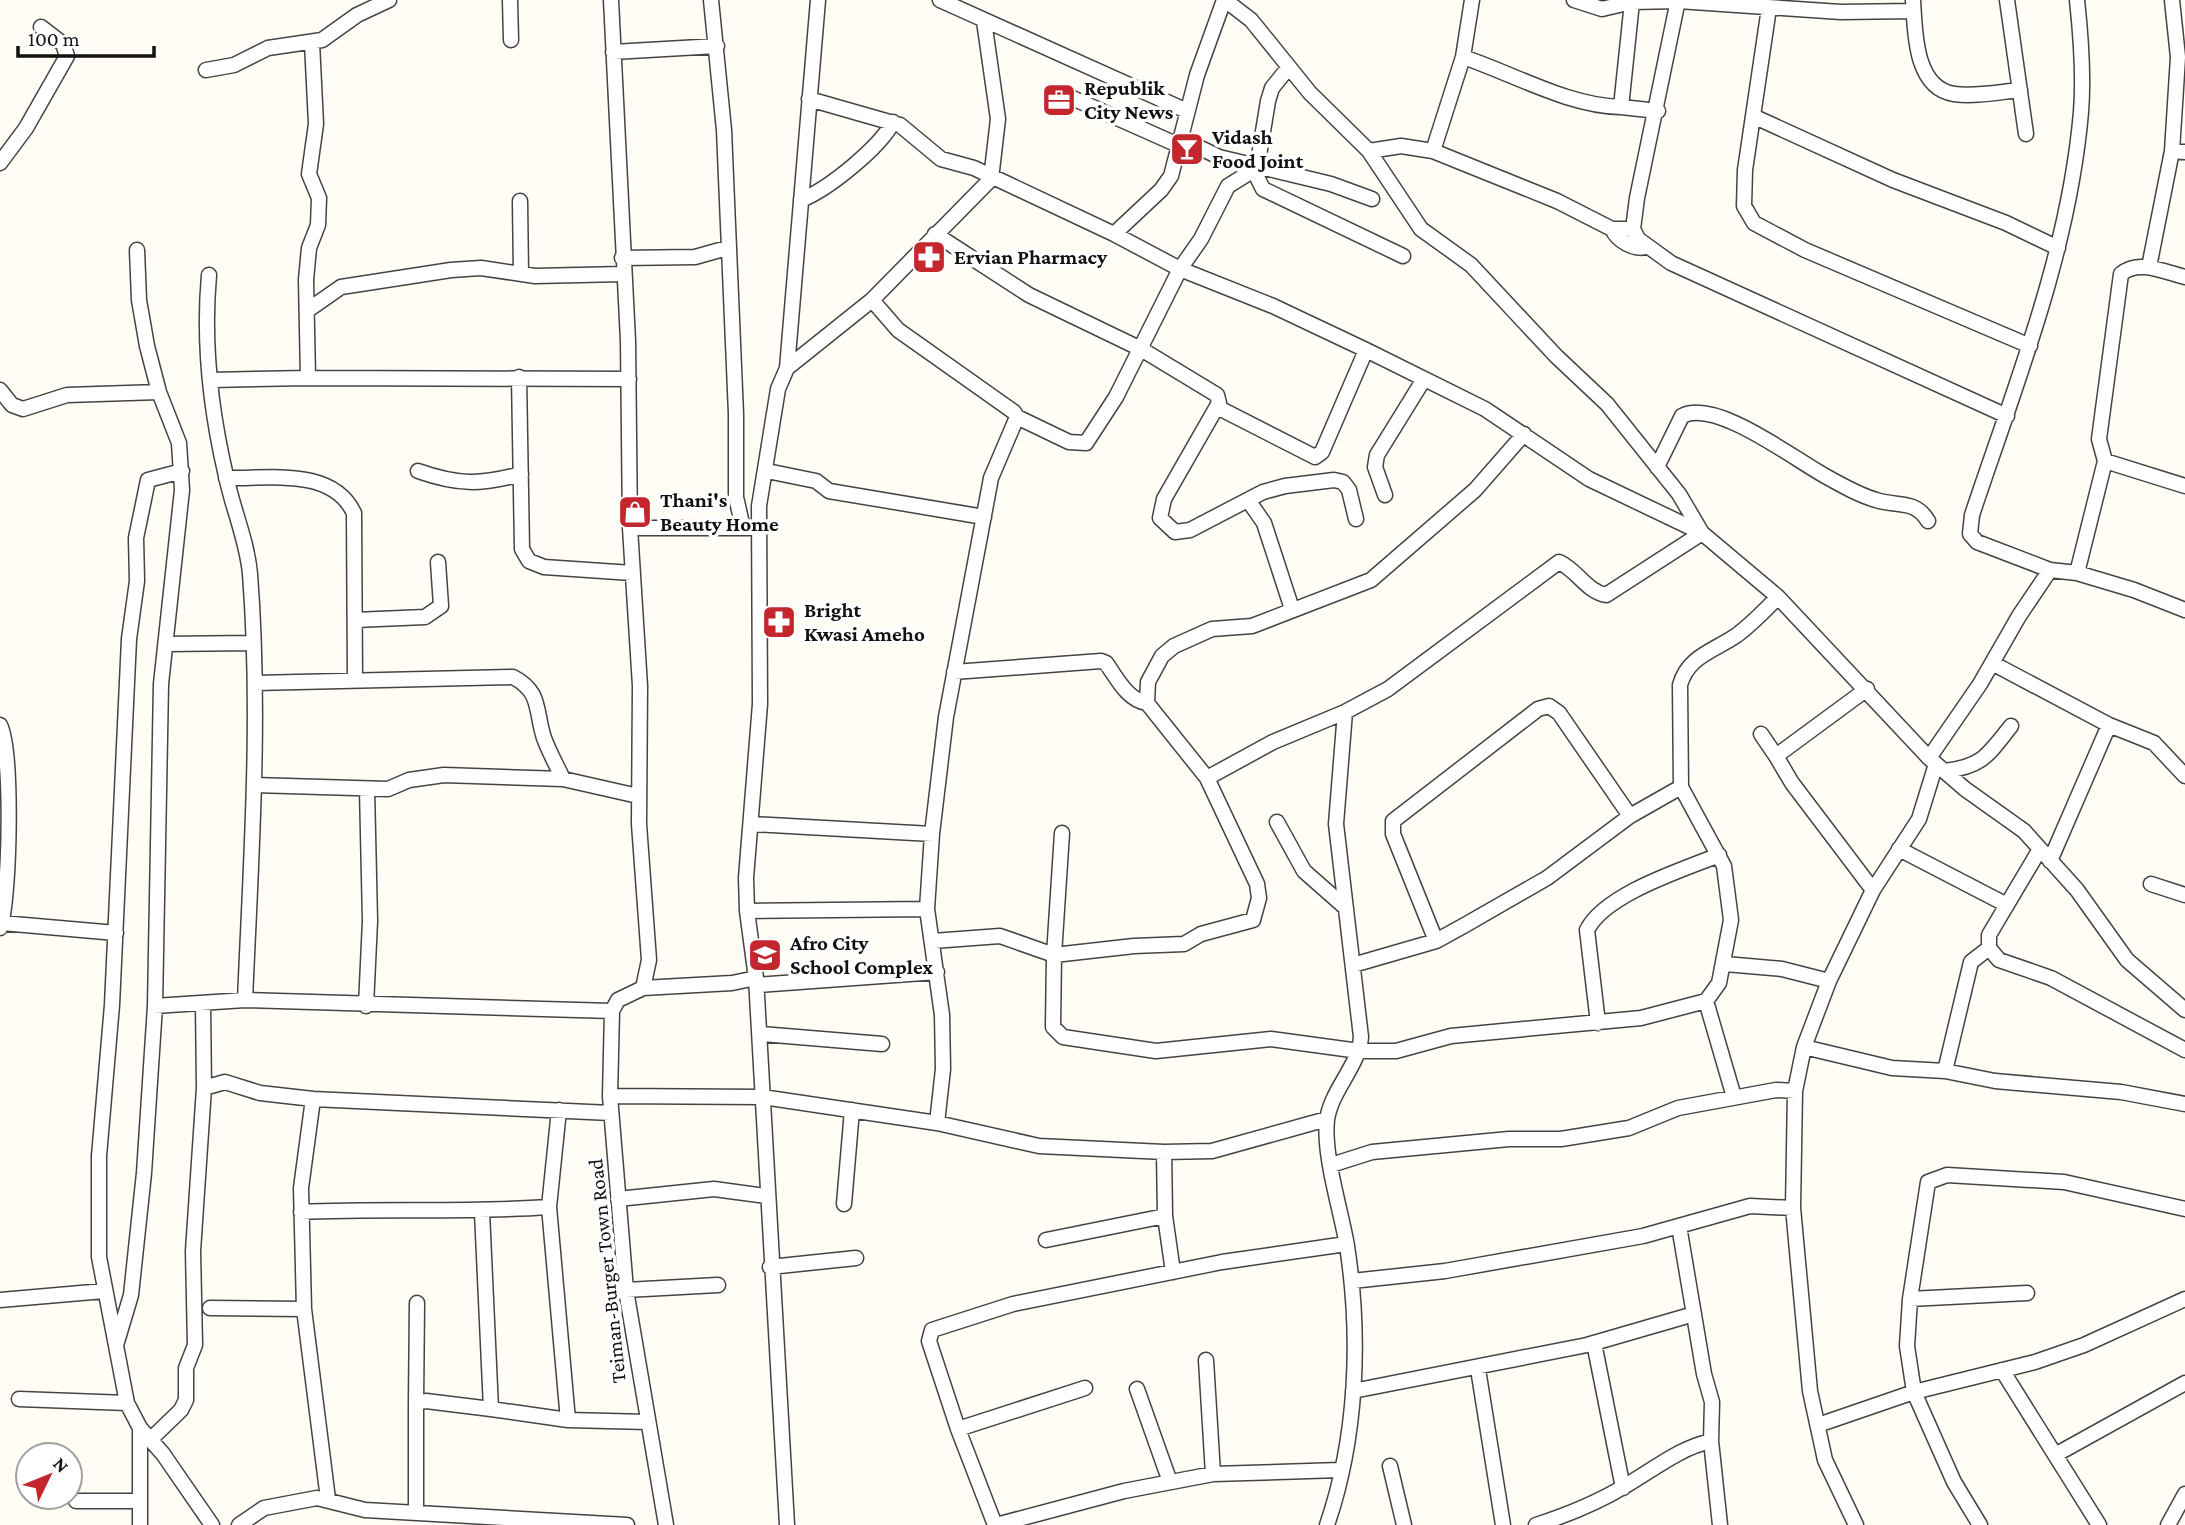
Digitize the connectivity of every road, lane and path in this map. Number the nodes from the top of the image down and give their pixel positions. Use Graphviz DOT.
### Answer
graph roads {
  1 [pos="389,0"];
  2 [pos="510,0"];
  3 [pos="611,0"];
  4 [pos="711,0"];
  5 [pos="818,0"];
  6 [pos="940,0"];
  7 [pos="1225,0"];
  8 [pos="1472,0"];
  9 [pos="1574,0"];
  10 [pos="2007,0"];
  11 [pos="2077,0"];
  12 [pos="2172,0"];
  13 [pos="1678,1"];
  14 [pos="1632,2"];
  15 [pos="1913,5"];
  16 [pos="1769,8"];
  17 [pos="984,21"];
  18 [pos="41,27"];
  19 [pos="512,40"];
  20 [pos="312,43"];
  21 [pos="718,46"];
  22 [pos="613,52"];
  23 [pos="1463,57"];
  24 [pos="1289,67"];
  25 [pos="206,70"];
  26 [pos="2020,90"];
  27 [pos="1061,93"];
  28 [pos="809,99"];
  29 [pos="1621,107"];
  30 [pos="1188,111"];
  31 [pos="1658,111"];
  32 [pos="1755,117"];
  33 [pos="893,122"];
  34 [pos="2026,134"];
  35 [pos="1179,141"];
  36 [pos="1369,151"];
  37 [pos="1433,151"];
  38 [pos="2178,152"];
  39 [pos="0,163"];
  40 [pos="1257,168"];
  41 [pos="991,179"];
  42 [pos="1372,199"];
  43 [pos="802,200"];
  44 [pos="520,201"];
  45 [pos="1612,229"];
  46 [pos="1633,229"];
  47 [pos="934,234"];
  48 [pos="1114,234"];
  49 [pos="727,247"];
  50 [pos="1646,247"];
  51 [pos="2058,248"];
  52 [pos="137,250"];
  53 [pos="1404,256"];
  54 [pos="622,258"];
  55 [pos="2149,267"];
  56 [pos="1180,269"];
  57 [pos="521,274"];
  58 [pos="623,274"];
  59 [pos="209,275"];
  60 [pos="2185,277"];
  61 [pos="872,300"];
  62 [pos="309,310"];
  63 [pos="2030,346"];
  64 [pos="1140,349"];
  65 [pos="1366,350"];
  66 [pos="787,368"];
  67 [pos="519,377"];
  68 [pos="308,378"];
  69 [pos="629,379"];
  70 [pos="1424,379"];
  71 [pos="211,380"];
  72 [pos="0,390"];
  73 [pos="159,391"];
  74 [pos="1217,407"];
  75 [pos="2007,416"];
  76 [pos="1017,417"];
  77 [pos="1524,433"];
  78 [pos="2105,461"];
  79 [pos="1657,467"];
  80 [pos="182,471"];
  81 [pos="418,471"];
  82 [pos="767,471"];
  83 [pos="521,474"];
  84 [pos="164,476"];
  85 [pos="226,478"];
  86 [pos="2185,486"];
  87 [pos="182,490"];
  88 [pos="1385,495"];
  89 [pos="1248,500"];
  90 [pos="984,517"];
  91 [pos="1356,519"];
  92 [pos="1928,521"];
  93 [pos="630,528"];
  94 [pos="743,528"];
  95 [pos="759,528"];
  96 [pos="1702,533"];
  97 [pos="438,562"];
  98 [pos="2050,570"];
  99 [pos="632,573"];
  100 [pos="2077,573"];
  101 [pos="1778,597"];
  102 [pos="1293,609"];
  103 [pos="2185,610"];
  104 [pos="355,620"];
  105 [pos="253,643"];
  106 [pos="166,644"];
  107 [pos="1992,663"];
  108 [pos="954,672"];
  109 [pos="355,681"];
  110 [pos="255,684"];
  111 [pos="1867,689"];
  112 [pos="1147,703"];
  113 [pos="1345,712"];
  114 [pos="0,725"];
  115 [pos="2109,725"];
  116 [pos="2011,726"];
  117 [pos="1761,734"];
  118 [pos="1776,756"];
  119 [pos="1937,765"];
  120 [pos="2185,776"];
  121 [pos="4,778"];
  122 [pos="1207,778"];
  123 [pos="563,779"];
  124 [pos="254,785"];
  125 [pos="1681,787"];
  126 [pos="367,789"];
  127 [pos="638,796"];
  128 [pos="1630,816"];
  129 [pos="1277,822"];
  130 [pos="751,824"];
  131 [pos="1062,833"];
  132 [pos="932,834"];
  133 [pos="1899,849"];
  134 [pos="1719,855"];
  135 [pos="2045,855"];
  136 [pos="2151,884"];
  137 [pos="1873,890"];
  138 [pos="2185,895"];
  139 [pos="2007,905"];
  140 [pos="1346,908"];
  141 [pos="927,909"];
  142 [pos="747,911"];
  143 [pos="1,925"];
  144 [pos="116,933"];
  145 [pos="933,941"];
  146 [pos="1436,941"];
  147 [pos="1989,948"];
  148 [pos="1054,955"];
  149 [pos="1725,964"];
  150 [pos="1353,965"];
  151 [pos="937,972"];
  152 [pos="757,981"];
  153 [pos="1829,981"];
  154 [pos="643,988"];
  155 [pos="245,1000"];
  156 [pos="1706,1001"];
  157 [pos="203,1004"];
  158 [pos="155,1006"];
  159 [pos="366,1006"];
  160 [pos="2185,1010"];
  161 [pos="612,1011"];
  162 [pos="1598,1023"];
  163 [pos="761,1034"];
  164 [pos="882,1044"];
  165 [pos="1804,1047"];
  166 [pos="2185,1050"];
  167 [pos="1359,1051"];
  168 [pos="1945,1071"];
  169 [pos="204,1088"];
  170 [pos="1794,1091"];
  171 [pos="610,1096"];
  172 [pos="762,1097"];
  173 [pos="1734,1097"];
  174 [pos="313,1099"];
  175 [pos="2185,1104"];
  176 [pos="559,1110"];
  177 [pos="852,1110"];
  178 [pos="611,1114"];
  179 [pos="1327,1119"];
  180 [pos="937,1123"];
  181 [pos="1164,1152"];
  182 [pos="1331,1165"];
  183 [pos="766,1196"];
  184 [pos="618,1199"];
  185 [pos="844,1204"];
  186 [pos="549,1207"];
  187 [pos="1793,1208"];
  188 [pos="2185,1209"];
  189 [pos="301,1212"];
  190 [pos="482,1212"];
  191 [pos="1165,1216"];
  192 [pos="1679,1226"];
  193 [pos="1046,1240"];
  194 [pos="1346,1244"];
  195 [pos="856,1258"];
  196 [pos="771,1268"];
  197 [pos="1173,1272"];
  198 [pos="1352,1281"];
  199 [pos="718,1285"];
  200 [pos="626,1290"];
  201 [pos="104,1291"];
  202 [pos="2027,1293"];
  203 [pos="1910,1299"];
  204 [pos="2185,1299"];
  205 [pos="0,1300"];
  206 [pos="417,1303"];
  207 [pos="210,1308"];
  208 [pos="304,1309"];
  209 [pos="1694,1314"];
  210 [pos="117,1343"];
  211 [pos="1594,1343"];
  212 [pos="1206,1360"];
  213 [pos="1478,1368"];
  214 [pos="2002,1370"];
  215 [pos="2185,1383"];
  216 [pos="1085,1388"];
  217 [pos="1137,1389"];
  218 [pos="1353,1391"];
  219 [pos="1914,1392"];
  220 [pos="19,1399"];
  221 [pos="127,1403"];
  222 [pos="416,1403"];
  223 [pos="491,1409"];
  224 [pos="568,1420"];
  225 [pos="648,1422"];
  226 [pos="1818,1425"];
  227 [pos="140,1428"];
  228 [pos="958,1429"];
  229 [pos="151,1439"];
  230 [pos="1711,1441"];
  231 [pos="2055,1455"];
  232 [pos="1390,1466"];
  233 [pos="1340,1470"];
  234 [pos="1213,1474"];
  235 [pos="1170,1482"];
  236 [pos="1623,1488"];
  237 [pos="2185,1494"];
  238 [pos="328,1499"];
  239 [pos="84,1501"];
  240 [pos="140,1501"];
  241 [pos="416,1513"];
  242 [pos="140,1525"];
  243 [pos="212,1525"];
  244 [pos="239,1525"];
  245 [pos="627,1525"];
  246 [pos="666,1525"];
  247 [pos="787,1525"];
  248 [pos="995,1525"];
  249 [pos="1327,1525"];
  250 [pos="1404,1525"];
  251 [pos="1503,1525"];
  252 [pos="1536,1525"];
  253 [pos="1720,1525"];
  254 [pos="1856,1525"];
  255 [pos="1980,1525"];
  256 [pos="2099,1525"];
  257 [pos="2168,1525"];
  1 -- 20 [label="street"];
  2 -- 19 [label="street"];
  3 -- 22 [label="street"];
  4 -- 21 [label="street"];
  5 -- 28 [label="street"];
  6 -- 17 [label="street"];
  7 -- 24 [label="street"];
  7 -- 30 [label="street"];
  8 -- 23 [label="street"];
  9 -- 14 [label="street"];
  10 -- 26 [label="street"];
  11 -- 51 [label="street"];
  12 -- 38 [label="street"];
  13 -- 14 [label="street"];
  13 -- 16 [label="street"];
  13 -- 31 [label="street"];
  14 -- 29 [label="street"];
  15 -- 16 [label="street"];
  15 -- 26 [label="street"];
  16 -- 32 [label="street"];
  17 -- 30 [label="street"];
  17 -- 41 [label="street"];
  18 -- 39 [label="street"];
  20 -- 25 [label="street"];
  20 -- 62 [label="street"];
  21 -- 22 [label="street"];
  21 -- 49 [label="street"];
  22 -- 54 [label="street"];
  23 -- 29 [label="street"];
  23 -- 37 [label="street"];
  24 -- 36 [label="street"];
  24 -- 40 [label="street"];
  26 -- 34 [label="street"];
  27 -- 35 [label="street"];
  28 -- 33 [label="street"];
  28 -- 43 [label="street"];
  29 -- 31 [label="street"];
  30 -- 35 [label="street"];
  31 -- 46 [label="street"];
  32 -- 51 [label="street"];
  32 -- 63 [label="street"];
  33 -- 41 [label="street"];
  33 -- 43 [label="street"];
  35 -- 40 [label="street"];
  35 -- 48 [label="street"];
  36 -- 37 [label="street"];
  36 -- 79 [label="street"];
  37 -- 45 [label="street"];
  38 -- 55 [label="street"];
  40 -- 42 [label="street"];
  40 -- 53 [label="street"];
  40 -- 56 [label="street"];
  41 -- 47 [label="street"];
  41 -- 48 [label="street"];
  43 -- 66 [label="street"];
  44 -- 57 [label="street"];
  45 -- 46 [label="street"];
  45 -- 50 [label="street"];
  46 -- 50 [label="street"];
  47 -- 61 [label="street"];
  47 -- 64 [label="street"];
  48 -- 56 [label="street"];
  49 -- 54 [label="street"];
  49 -- 94 [label="street"];
  50 -- 75 [label="street"];
  51 -- 63 [label="street"];
  52 -- 73 [label="street"];
  54 -- 58 [label="street"];
  55 -- 60 [label="street"];
  55 -- 78 [label="street"];
  56 -- 64 [label="street"];
  56 -- 65 [label="street"];
  57 -- 58 [label="street"];
  57 -- 62 [label="street"];
  58 -- 69 [label="street"];
  59 -- 71 [label="street"];
  61 -- 66 [label="street"];
  61 -- 76 [label="street"];
  62 -- 68 [label="street"];
  63 -- 75 [label="street"];
  64 -- 74 [label="street"];
  64 -- 76 [label="street"];
  65 -- 70 [label="street"];
  65 -- 74 [label="street"];
  66 -- 82 [label="street"];
  67 -- 68 [label="street"];
  67 -- 69 [label="street"];
  67 -- 83 [label="street"];
  68 -- 71 [label="street"];
  69 -- 93 [label="street"];
  70 -- 77 [label="street"];
  70 -- 88 [label="street"];
  71 -- 85 [label="street"];
  72 -- 73 [label="street"];
  73 -- 80 [label="street"];
  74 -- 89 [label="street"];
  75 -- 98 [label="street"];
  76 -- 90 [label="street"];
  77 -- 96 [label="street"];
  77 -- 102 [label="street"];
  78 -- 86 [label="street"];
  78 -- 100 [label="street"];
  79 -- 92 [label="street"];
  79 -- 96 [label="street"];
  80 -- 84 [label="street"];
  80 -- 87 [label="street"];
  81 -- 83 [label="street"];
  82 -- 90 [label="street"];
  82 -- 95 [label="street"];
  83 -- 99 [label="street"];
  84 -- 87 [label="street"];
  84 -- 144 [label="street"];
  85 -- 104 [label="street"];
  85 -- 105 [label="street"];
  87 -- 106 [label="street"];
  89 -- 91 [label="street"];
  89 -- 102 [label="street"];
  90 -- 108 [label="street"];
  93 -- 94 [label="street"];
  93 -- 99 [label="street"];
  94 -- 95 [label="street"];
  95 -- 130 [label="street"];
  96 -- 101 [label="street"];
  96 -- 113 [label="street"];
  97 -- 104 [label="street"];
  98 -- 100 [label="street"];
  98 -- 107 [label="street"];
  99 -- 127 [label="street"];
  100 -- 103 [label="street"];
  101 -- 111 [label="street"];
  101 -- 125 [label="street"];
  102 -- 112 [label="street"];
  104 -- 109 [label="street"];
  105 -- 106 [label="street"];
  105 -- 110 [label="street"];
  106 -- 158 [label="street"];
  107 -- 115 [label="street"];
  107 -- 119 [label="street"];
  108 -- 112 [label="street"];
  108 -- 132 [label="street"];
  109 -- 110 [label="street"];
  109 -- 123 [label="street"];
  110 -- 124 [label="street"];
  111 -- 118 [label="street"];
  111 -- 119 [label="street"];
  112 -- 122 [label="street"];
  113 -- 122 [label="street"];
  113 -- 140 [label="street"];
  114 -- 121 [label="street"];
  115 -- 120 [label="street"];
  115 -- 135 [label="street"];
  116 -- 119 [label="street"];
  117 -- 118 [label="street"];
  118 -- 137 [label="street"];
  119 -- 133 [label="street"];
  119 -- 135 [label="street"];
  121 -- 143 [label="street"];
  122 -- 148 [label="street"];
  123 -- 126 [label="street"];
  123 -- 127 [label="street"];
  124 -- 126 [label="street"];
  124 -- 155 [label="street"];
  125 -- 128 [label="street"];
  125 -- 134 [label="street"];
  126 -- 159 [label="street"];
  127 -- 154 [label="street"];
  128 -- 146 [label="street"];
  128 -- 146 [label="street"];
  129 -- 140 [label="street"];
  130 -- 132 [label="street"];
  130 -- 142 [label="street"];
  131 -- 148 [label="street"];
  132 -- 141 [label="street"];
  133 -- 137 [label="street"];
  133 -- 139 [label="street"];
  134 -- 149 [label="street"];
  134 -- 162 [label="street"];
  135 -- 139 [label="street"];
  135 -- 160 [label="street"];
  136 -- 138 [label="street"];
  137 -- 153 [label="street"];
  139 -- 147 [label="street"];
  140 -- 150 [label="street"];
  141 -- 142 [label="street"];
  141 -- 145 [label="street"];
  142 -- 152 [label="street"];
  143 -- 144 [label="street"];
  144 -- 201 [label="street"];
  145 -- 148 [label="street"];
  145 -- 151 [label="street"];
  146 -- 150 [label="street"];
  147 -- 166 [label="street"];
  147 -- 168 [label="street"];
  148 -- 167 [label="street"];
  149 -- 153 [label="street"];
  149 -- 156 [label="street"];
  150 -- 167 [label="street"];
  151 -- 152 [label="street"];
  151 -- 180 [label="street"];
  152 -- 154 [label="street"];
  152 -- 163 [label="street"];
  153 -- 165 [label="street"];
  154 -- 161 [label="street"];
  155 -- 157 [label="street"];
  155 -- 159 [label="street"];
  156 -- 162 [label="street"];
  156 -- 173 [label="street"];
  157 -- 158 [label="street"];
  157 -- 169 [label="street"];
  158 -- 210 [label="street"];
  159 -- 161 [label="street"];
  161 -- 171 [label="street, Teiman-Burger Town Road"];
  162 -- 167 [label="street"];
  163 -- 164 [label="street"];
  163 -- 172 [label="street"];
  165 -- 168 [label="street"];
  165 -- 170 [label="street"];
  167 -- 179 [label="street"];
  168 -- 175 [label="street"];
  169 -- 174 [label="street"];
  169 -- 229 [label="street"];
  170 -- 173 [label="street"];
  170 -- 187 [label="street"];
  171 -- 172 [label="street"];
  171 -- 178 [label="street, Teiman-Burger Town Road"];
  172 -- 177 [label="street"];
  172 -- 183 [label="street"];
  173 -- 182 [label="street"];
  174 -- 176 [label="street"];
  174 -- 189 [label="street"];
  176 -- 178 [label="street"];
  176 -- 186 [label="street"];
  177 -- 180 [label="street"];
  177 -- 185 [label="street"];
  178 -- 184 [label="street, Teiman-Burger Town Road"];
  179 -- 181 [label="street"];
  179 -- 182 [label="street"];
  180 -- 181 [label="street"];
  181 -- 191 [label="street"];
  182 -- 194 [label="street"];
  183 -- 184 [label="street"];
  183 -- 196 [label="street"];
  184 -- 200 [label="street, Teiman-Burger Town Road"];
  186 -- 190 [label="street"];
  186 -- 224 [label="street"];
  187 -- 192 [label="street"];
  187 -- 226 [label="street"];
  188 -- 203 [label="street"];
  189 -- 190 [label="street"];
  189 -- 208 [label="street"];
  190 -- 223 [label="street"];
  191 -- 193 [label="street"];
  191 -- 197 [label="street"];
  192 -- 198 [label="street"];
  192 -- 209 [label="street"];
  194 -- 197 [label="street"];
  194 -- 198 [label="street"];
  195 -- 196 [label="street"];
  196 -- 247 [label="street"];
  197 -- 228 [label="street"];
  198 -- 218 [label="street"];
  199 -- 200 [label="street"];
  200 -- 225 [label="street, Teiman-Burger Town Road"];
  201 -- 205 [label="street"];
  201 -- 210 [label="street"];
  202 -- 203 [label="street"];
  203 -- 219 [label="street"];
  204 -- 214 [label="street"];
  206 -- 222 [label="street"];
  207 -- 208 [label="street"];
  208 -- 238 [label="street"];
  209 -- 211 [label="street"];
  209 -- 230 [label="street"];
  210 -- 221 [label="street"];
  211 -- 213 [label="street"];
  211 -- 236 [label="street"];
  212 -- 234 [label="street"];
  213 -- 218 [label="street"];
  213 -- 251 [label="street"];
  214 -- 219 [label="street"];
  214 -- 231 [label="street"];
  215 -- 231 [label="street"];
  216 -- 228 [label="street"];
  217 -- 235 [label="street"];
  218 -- 233 [label="street"];
  219 -- 226 [label="street"];
  219 -- 255 [label="street"];
  220 -- 221 [label="street"];
  221 -- 227 [label="street"];
  222 -- 223 [label="street"];
  222 -- 241 [label="street"];
  223 -- 224 [label="street"];
  224 -- 225 [label="street"];
  225 -- 246 [label="street, Teiman-Burger Town Road"];
  226 -- 254 [label="street"];
  227 -- 229 [label="street"];
  227 -- 240 [label="street"];
  228 -- 248 [label="street"];
  229 -- 243 [label="street"];
  230 -- 236 [label="street"];
  230 -- 253 [label="street"];
  231 -- 256 [label="street"];
  232 -- 250 [label="street"];
  233 -- 234 [label="street"];
  233 -- 249 [label="street"];
  234 -- 235 [label="street"];
  235 -- 248 [label="street"];
  236 -- 252 [label="street"];
  237 -- 257 [label="street"];
  238 -- 241 [label="street"];
  238 -- 244 [label="street"];
  239 -- 240 [label="street"];
  240 -- 242 [label="street"];
  241 -- 245 [label="street"];
}
